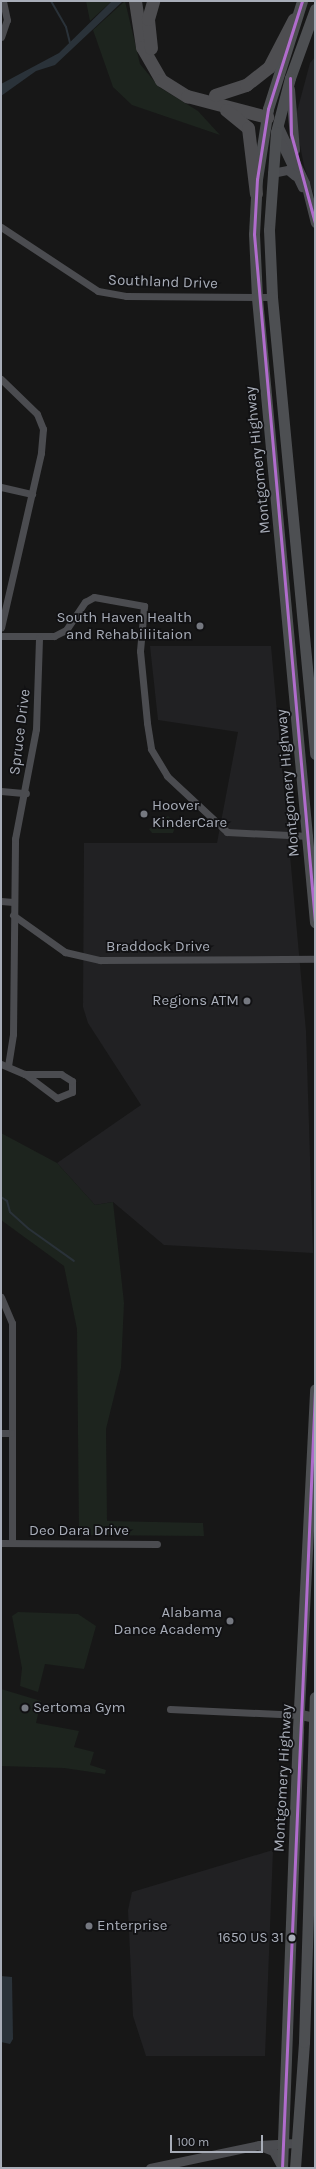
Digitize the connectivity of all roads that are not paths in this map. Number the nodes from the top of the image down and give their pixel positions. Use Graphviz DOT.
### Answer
graph roads {
  1 [pos="3,1"];
  2 [pos="135,1"];
  3 [pos="153,1"];
  4 [pos="302,1"];
  5 [pos="315,9"];
  6 [pos="294,19"];
  7 [pos="1,36"];
  8 [pos="290,78"];
  9 [pos="216,99"];
  10 [pos="268,113"];
  11 [pos="277,129"];
  12 [pos="296,161"];
  13 [pos="272,174"];
  14 [pos="295,176"];
  15 [pos="256,194"];
  16 [pos="306,194"];
  17 [pos="315,222"];
  18 [pos="1,227"];
  19 [pos="272,297"];
  20 [pos="257,298"];
  21 [pos="1,379"];
  22 [pos="1,486"];
  23 [pos="32,494"];
  24 [pos="1,627"];
  25 [pos="1,636"];
  26 [pos="39,638"];
  27 [pos="315,754"];
  28 [pos="1,790"];
  29 [pos="26,793"];
  30 [pos="309,836"];
  31 [pos="314,883"];
  32 [pos="1,901"];
  33 [pos="13,902"];
  34 [pos="13,915"];
  35 [pos="315,922"];
  36 [pos="315,959"];
  37 [pos="5,1065"];
  38 [pos="25,1074"];
  39 [pos="1,1297"];
  40 [pos="315,1389"];
  41 [pos="1,1433"];
  42 [pos="11,1433"];
  43 [pos="1,1543"];
  44 [pos="12,1543"];
  45 [pos="158,1544"];
  46 [pos="315,1697"];
  47 [pos="170,1709"];
  48 [pos="301,1715"];
  49 [pos="315,1717"];
  50 [pos="314,1768"];
  51 [pos="283,2143"];
  52 [pos="296,2144"];
  53 [pos="258,2145"];
  54 [pos="150,2168"];
  55 [pos="282,2168"];
  56 [pos="295,2168"];
  1 -- 7 [label="street"];
  2 -- 9 [label="highway"];
  3 -- 9 [label="highway"];
  4 -- 6 [label="main road, Montgomery Highway"];
  5 -- 8 [label="main road, Montgomery Highway"];
  6 -- 9 [label="highway"];
  6 -- 10 [label="main road, Montgomery Highway"];
  8 -- 11 [label="main road, Montgomery Highway"];
  8 -- 12 [label="street"];
  9 -- 10 [label="highway"];
  9 -- 15 [label="highway"];
  10 -- 11 [label="main road"];
  10 -- 15 [label="main road, Montgomery Highway"];
  11 -- 12 [label="street"];
  11 -- 13 [label="main road, Montgomery Highway"];
  11 -- 14 [label="street"];
  12 -- 16 [label="street"];
  13 -- 14 [label="street"];
  13 -- 19 [label="main road, Montgomery Highway"];
  14 -- 16 [label="street"];
  15 -- 20 [label="main road, Montgomery Highway"];
  16 -- 17 [label="street"];
  18 -- 20 [label="street, Southland Drive"];
  19 -- 20 [label="street, Southland Drive"];
  19 -- 27 [label="main road, Montgomery Highway"];
  20 -- 30 [label="main road, Montgomery Highway"];
  21 -- 23 [label="street"];
  22 -- 23 [label="street"];
  23 -- 24 [label="street"];
  25 -- 26 [label="street"];
  26 -- 29 [label="street, Spruce Drive"];
  26 -- 30 [label="street"];
  28 -- 29 [label="street"];
  29 -- 33 [label="street, Spruce Drive"];
  30 -- 31 [label="main road, Montgomery Highway"];
  31 -- 35 [label="main road, Montgomery Highway"];
  32 -- 33 [label="street"];
  33 -- 34 [label="street, Spruce Drive"];
  34 -- 36 [label="street, Braddock Drive"];
  34 -- 37 [label="street, Spruce Drive"];
  37 -- 38 [label="street"];
  38 -- 38 [label="street"];
  39 -- 42 [label="street"];
  40 -- 48 [label="main road, Montgomery Highway"];
  41 -- 42 [label="street"];
  42 -- 44 [label="street"];
  43 -- 44 [label="street, Deo Dara Drive"];
  44 -- 45 [label="street, Deo Dara Drive"];
  46 -- 49 [label="main road, Montgomery Highway"];
  47 -- 48 [label="street"];
  48 -- 49 [label="main road"];
  48 -- 51 [label="main road, Montgomery Highway"];
  49 -- 50 [label="main road, Montgomery Highway"];
  50 -- 52 [label="main road, Montgomery Highway"];
  51 -- 52 [label="street"];
  51 -- 53 [label="street"];
  51 -- 55 [label="main road, Montgomery Highway"];
  52 -- 56 [label="main road, Montgomery Highway"];
  53 -- 54 [label="street"];
  53 -- 55 [label="street"];
}
